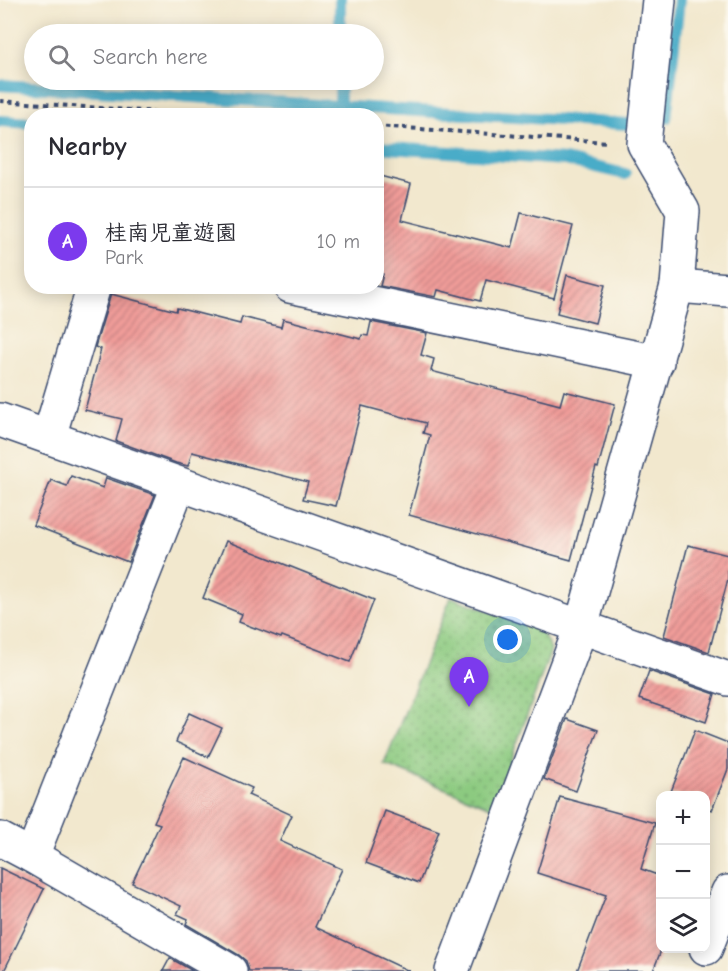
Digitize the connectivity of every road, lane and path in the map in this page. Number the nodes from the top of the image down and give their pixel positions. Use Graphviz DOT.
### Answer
graph roads {
  1 [pos="659,0"];
  2 [pos="0,101"];
  3 [pos="100,108"];
  4 [pos="384,127"];
  5 [pos="644,144"];
  6 [pos="677,286"];
  7 [pos="728,290"];
  8 [pos="92,294"];
  9 [pos="329,294"];
  10 [pos="657,362"];
  11 [pos="0,420"];
  12 [pos="49,437"];
  13 [pos="179,484"];
  14 [pos="581,627"];
  15 [pos="728,679"];
  16 [pos="0,839"];
  17 [pos="32,856"];
  18 [pos="728,892"];
  19 [pos="710,936"];
  20 [pos="703,953"];
  21 [pos="230,971"];
  22 [pos="452,971"];
  23 [pos="696,971"];
  1 -- 5 [label="street"];
  2 -- 3 [label="path"];
  4 -- 5 [label="path"];
  5 -- 6 [label="street"];
  6 -- 7 [label="street"];
  6 -- 10 [label="street"];
  8 -- 12 [label="street"];
  9 -- 10 [label="street"];
  10 -- 14 [label="street"];
  11 -- 12 [label="street"];
  12 -- 13 [label="street"];
  13 -- 14 [label="street"];
  13 -- 17 [label="street"];
  14 -- 15 [label="street"];
  14 -- 22 [label="street"];
  16 -- 17 [label="street"];
  17 -- 21 [label="street"];
  18 -- 19 [label="street"];
  20 -- 23 [label="street"];
}
